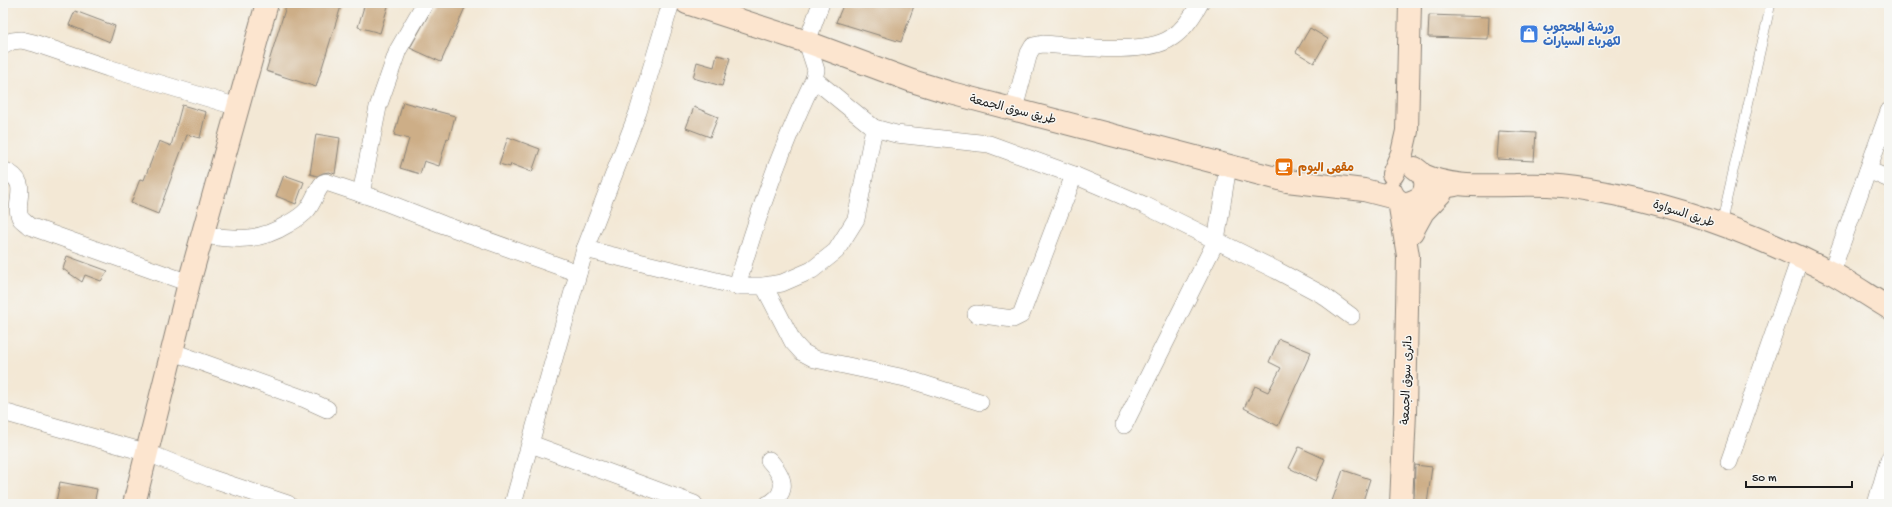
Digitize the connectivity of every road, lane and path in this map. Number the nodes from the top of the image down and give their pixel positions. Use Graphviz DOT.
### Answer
graph roads {
  1 [pos="267,3"];
  2 [pos="425,3"];
  3 [pos="671,3"];
  4 [pos="687,3"];
  5 [pos="821,3"];
  6 [pos="1200,3"];
  7 [pos="1410,3"];
  8 [pos="1771,3"];
  9 [pos="807,42"];
  10 [pos="3,46"];
  11 [pos="814,79"];
  12 [pos="238,107"];
  13 [pos="1014,109"];
  14 [pos="1409,109"];
  15 [pos="1889,111"];
  16 [pos="874,128"];
  17 [pos="1228,166"];
  18 [pos="3,170"];
  19 [pos="1868,170"];
  20 [pos="1421,173"];
  21 [pos="1074,175"];
  22 [pos="1889,179"];
  23 [pos="1455,185"];
  24 [pos="1351,189"];
  25 [pos="1403,191"];
  26 [pos="361,194"];
  27 [pos="1721,225"];
  28 [pos="204,236"];
  29 [pos="1216,241"];
  30 [pos="1409,246"];
  31 [pos="585,249"];
  32 [pos="1800,258"];
  33 [pos="1831,272"];
  34 [pos="578,273"];
  35 [pos="189,283"];
  36 [pos="737,286"];
  37 [pos="764,286"];
  38 [pos="1889,308"];
  39 [pos="976,314"];
  40 [pos="1352,316"];
  41 [pos="173,352"];
  42 [pos="980,402"];
  43 [pos="327,409"];
  44 [pos="3,412"];
  45 [pos="1124,425"];
  46 [pos="531,444"];
  47 [pos="148,453"];
  48 [pos="1889,459"];
  49 [pos="769,460"];
  50 [pos="1728,462"];
  51 [pos="134,504"];
  52 [pos="288,504"];
  53 [pos="513,504"];
  54 [pos="694,504"];
  55 [pos="768,504"];
  56 [pos="1401,504"];
  57 [pos="1876,504"];
  1 -- 12 [label="street"];
  2 -- 26 [label="street"];
  3 -- 31 [label="street"];
  4 -- 9 [label="street, طريق سوق الجمعة"];
  5 -- 9 [label="street"];
  6 -- 13 [label="street"];
  7 -- 14 [label="street"];
  8 -- 27 [label="lane"];
  9 -- 11 [label="street"];
  9 -- 13 [label="street, طريق سوق الجمعة"];
  10 -- 12 [label="street"];
  11 -- 16 [label="street"];
  11 -- 36 [label="street"];
  12 -- 28 [label="street"];
  13 -- 17 [label="street, طريق سوق الجمعة"];
  14 -- 20 [label="street"];
  14 -- 25 [label="street"];
  15 -- 19 [label="street"];
  16 -- 21 [label="street"];
  16 -- 37 [label="street"];
  17 -- 24 [label="street, طريق سوق الجمعة"];
  17 -- 29 [label="street"];
  18 -- 35 [label="street"];
  19 -- 22 [label="street"];
  19 -- 33 [label="street"];
  20 -- 23 [label="street"];
  20 -- 25 [label="street"];
  20 -- 25 [label="street"];
  21 -- 29 [label="street"];
  21 -- 39 [label="street"];
  23 -- 25 [label="street"];
  23 -- 27 [label="street, طريق السواوة"];
  23 -- 30 [label="street"];
  24 -- 25 [label="street"];
  24 -- 30 [label="street"];
  25 -- 30 [label="street"];
  26 -- 28 [label="street"];
  26 -- 34 [label="street"];
  27 -- 32 [label="street, طريق السواوة"];
  28 -- 35 [label="street"];
  29 -- 40 [label="street"];
  29 -- 45 [label="street"];
  30 -- 56 [label="street, دائرى سوق الجمعة"];
  31 -- 34 [label="street"];
  31 -- 36 [label="street"];
  32 -- 33 [label="street, طريق السواوة"];
  32 -- 50 [label="street"];
  33 -- 38 [label="street, طريق السواوة"];
  34 -- 46 [label="street"];
  35 -- 41 [label="street"];
  36 -- 37 [label="street"];
  37 -- 42 [label="street"];
  41 -- 43 [label="street"];
  41 -- 47 [label="street"];
  44 -- 47 [label="street"];
  46 -- 53 [label="street"];
  46 -- 54 [label="street"];
  47 -- 51 [label="street"];
  47 -- 52 [label="street"];
  48 -- 57 [label="street"];
  49 -- 55 [label="street"];
}
